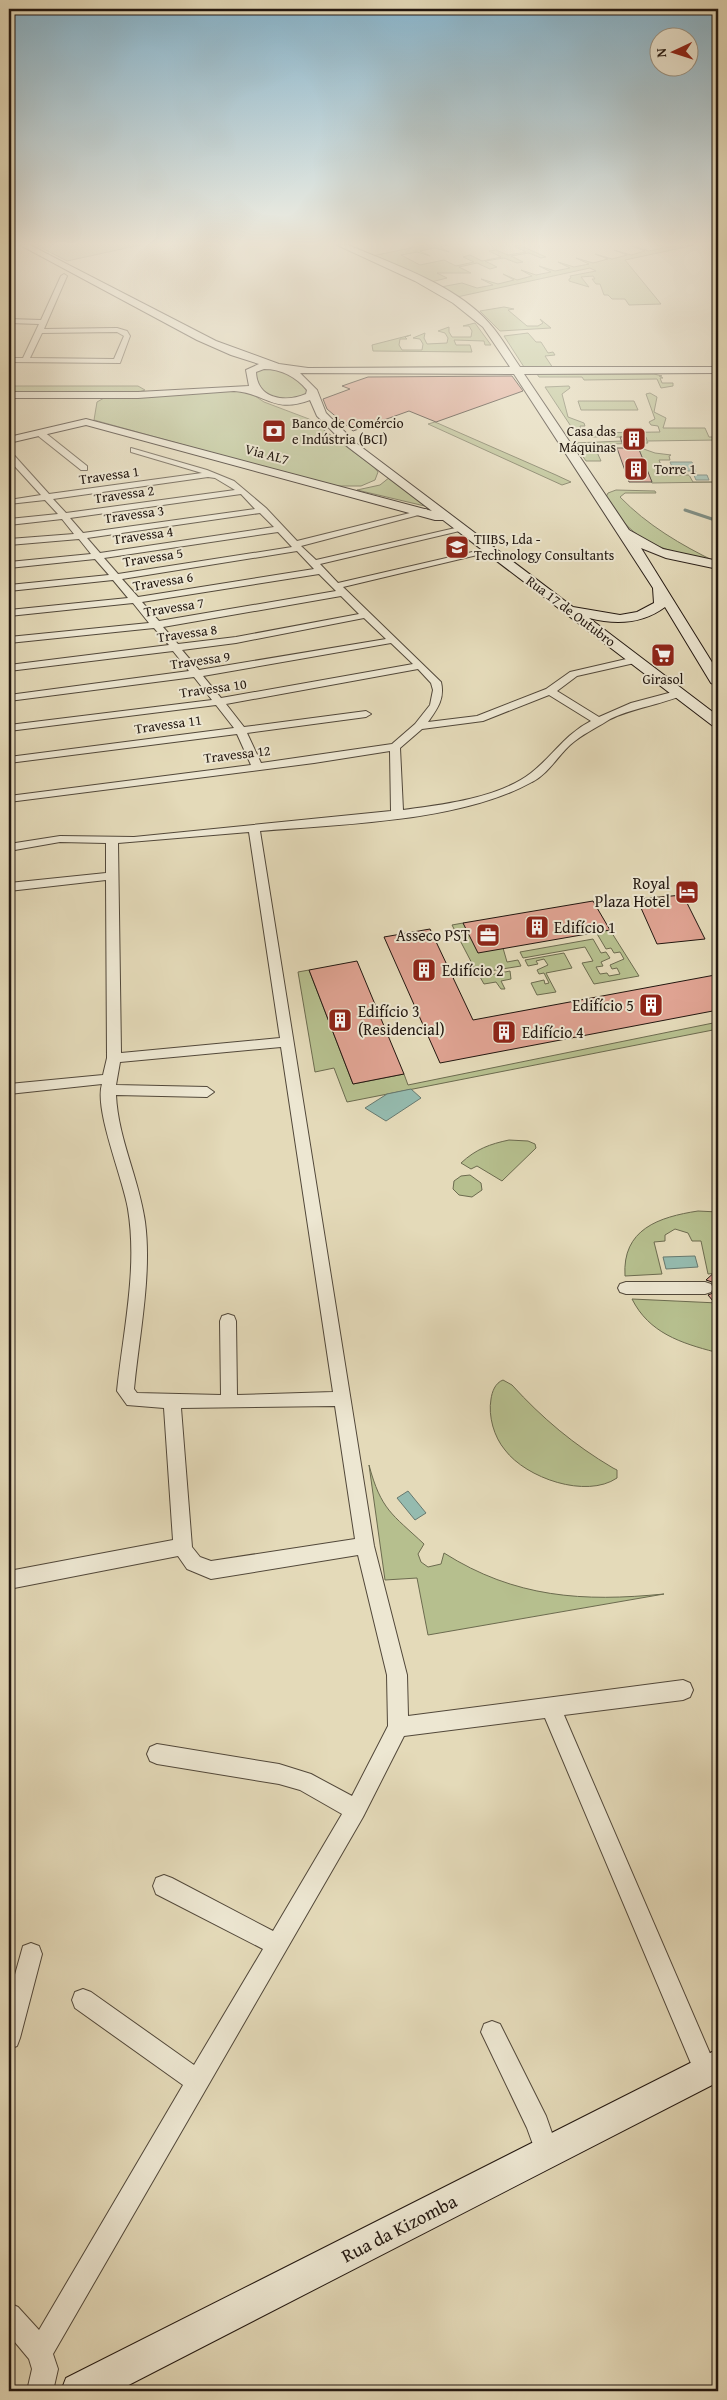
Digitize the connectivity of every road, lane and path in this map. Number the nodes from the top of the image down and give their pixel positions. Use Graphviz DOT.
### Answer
graph roads {
  1 [pos="27,357"];
  2 [pos="119,357"];
  3 [pos="230,357"];
  4 [pos="245,357"];
  5 [pos="507,357"];
  6 [pos="9,360"];
  7 [pos="26,360"];
  8 [pos="281,368"];
  9 [pos="718,370"];
  10 [pos="517,371"];
  11 [pos="250,375"];
  12 [pos="9,384"];
  13 [pos="139,390"];
  14 [pos="312,390"];
  15 [pos="9,395"];
  16 [pos="262,395"];
  17 [pos="91,409"];
  18 [pos="40,433"];
  19 [pos="9,440"];
  20 [pos="153,440"];
  21 [pos="352,445"];
  22 [pos="9,455"];
  23 [pos="374,462"];
  24 [pos="84,468"];
  25 [pos="213,474"];
  26 [pos="380,478"];
  27 [pos="369,486"];
  28 [pos="333,488"];
  29 [pos="243,491"];
  30 [pos="46,497"];
  31 [pos="9,502"];
  32 [pos="263,510"];
  33 [pos="426,512"];
  34 [pos="64,516"];
  35 [pos="615,519"];
  36 [pos="9,522"];
  37 [pos="280,529"];
  38 [pos="464,529"];
  39 [pos="80,536"];
  40 [pos="9,542"];
  41 [pos="298,546"];
  42 [pos="491,549"];
  43 [pos="96,556"];
  44 [pos="9,565"];
  45 [pos="718,565"];
  46 [pos="317,567"];
  47 [pos="115,577"];
  48 [pos="9,588"];
  49 [pos="660,588"];
  50 [pos="340,590"];
  51 [pos="134,600"];
  52 [pos="562,604"];
  53 [pos="9,614"];
  54 [pos="367,615"];
  55 [pos="155,624"];
  56 [pos="9,640"];
  57 [pos="393,640"];
  58 [pos="176,648"];
  59 [pos="635,660"];
  60 [pos="420,666"];
  61 [pos="9,668"];
  62 [pos="196,675"];
  63 [pos="718,683"];
  64 [pos="550,691"];
  65 [pos="680,693"];
  66 [pos="9,698"];
  67 [pos="219,702"];
  68 [pos="366,714"];
  69 [pos="600,722"];
  70 [pos="718,722"];
  71 [pos="419,726"];
  72 [pos="9,728"];
  73 [pos="240,729"];
  74 [pos="395,747"];
  75 [pos="9,760"];
  76 [pos="258,766"];
  77 [pos="9,799"];
  78 [pos="397,814"];
  79 [pos="254,827"];
  80 [pos="112,840"];
  81 [pos="9,847"];
  82 [pos="111,876"];
  83 [pos="9,887"];
  84 [pos="287,1042"];
  85 [pos="114,1058"];
  86 [pos="108,1085"];
  87 [pos="9,1089"];
  88 [pos="207,1092"];
  89 [pos="626,1288"];
  90 [pos="704,1288"];
  91 [pos="228,1321"];
  92 [pos="344,1399"];
  93 [pos="172,1401"];
  94 [pos="229,1402"];
  95 [pos="366,1546"];
  96 [pos="183,1547"];
  97 [pos="9,1580"];
  98 [pos="683,1690"];
  99 [pos="550,1707"];
  100 [pos="398,1727"];
  101 [pos="158,1754"];
  102 [pos="356,1810"];
  103 [pos="164,1886"];
  104 [pos="278,1944"];
  105 [pos="31,1954"];
  106 [pos="83,2000"];
  107 [pos="492,2032"];
  108 [pos="9,2038"];
  109 [pos="712,2068"];
  110 [pos="198,2082"];
  111 [pos="547,2153"];
  112 [pos="9,2316"];
  113 [pos="41,2351"];
  114 [pos="40,2391"];
  115 [pos="79,2391"];
  1 -- 7 [label="street"];
  2 -- 7 [label="street"];
  3 -- 11 [label="main road"];
  4 -- 8 [label="main road"];
  5 -- 10 [label="main road"];
  6 -- 7 [label="street"];
  8 -- 10 [label="street"];
  8 -- 11 [label="main road"];
  8 -- 14 [label="main road"];
  9 -- 10 [label="main road"];
  10 -- 35 [label="main road"];
  11 -- 13 [label="main road"];
  11 -- 16 [label="main road"];
  12 -- 13 [label="main road"];
  13 -- 16 [label="main road"];
  13 -- 17 [label="main road"];
  14 -- 16 [label="main road"];
  14 -- 21 [label="main road, Rua 17 de Outubro"];
  15 -- 17 [label="main road"];
  16 -- 21 [label="main road, Rua 17 de Outubro"];
  17 -- 18 [label="main road"];
  17 -- 20 [label="main road, Via AL7"];
  18 -- 19 [label="main road"];
  18 -- 24 [label="street"];
  20 -- 25 [label="street"];
  20 -- 28 [label="main road, Via AL7"];
  21 -- 23 [label="main road, Rua 17 de Outubro"];
  22 -- 30 [label="street"];
  23 -- 26 [label="main road"];
  23 -- 38 [label="main road, Rua 17 de Outubro"];
  25 -- 29 [label="street"];
  25 -- 30 [label="street, Travessa 1"];
  27 -- 28 [label="main road"];
  28 -- 33 [label="main road, Via AL7"];
  29 -- 32 [label="street"];
  29 -- 34 [label="street, Travessa 2"];
  30 -- 31 [label="street, Travessa 1"];
  30 -- 34 [label="street"];
  32 -- 37 [label="street"];
  32 -- 39 [label="street, Travessa 3"];
  33 -- 38 [label="main road, Via AL7"];
  33 -- 41 [label="street, Travessa 5"];
  34 -- 36 [label="street, Travessa 2"];
  34 -- 39 [label="street"];
  35 -- 45 [label="main road"];
  35 -- 49 [label="main road"];
  37 -- 41 [label="street"];
  37 -- 43 [label="street, Travessa 4"];
  38 -- 42 [label="main road, Rua 17 de Outubro"];
  38 -- 46 [label="street, Travessa 6"];
  39 -- 40 [label="street, Travessa 3"];
  39 -- 43 [label="street"];
  41 -- 46 [label="street"];
  41 -- 47 [label="street, Travessa 5"];
  42 -- 50 [label="street, Travessa 7"];
  42 -- 52 [label="main road, Rua 17 de Outubro"];
  43 -- 44 [label="street, Travessa 4"];
  43 -- 47 [label="street"];
  46 -- 50 [label="street"];
  46 -- 51 [label="street, Travessa 6"];
  47 -- 48 [label="street, Travessa 5"];
  47 -- 51 [label="street"];
  49 -- 52 [label="main road"];
  49 -- 63 [label="main road"];
  50 -- 54 [label="street"];
  50 -- 55 [label="street, Travessa 7"];
  51 -- 53 [label="street, Travessa 6"];
  51 -- 55 [label="street"];
  52 -- 59 [label="main road, Rua 17 de Outubro"];
  54 -- 57 [label="street"];
  54 -- 58 [label="street, Travessa 8"];
  55 -- 56 [label="street, Travessa 7"];
  55 -- 58 [label="street"];
  57 -- 60 [label="street"];
  57 -- 62 [label="street, Travessa 9"];
  58 -- 61 [label="street, Travessa 8"];
  58 -- 62 [label="street"];
  59 -- 64 [label="street"];
  59 -- 65 [label="main road, Rua 17 de Outubro"];
  60 -- 67 [label="street, Travessa 10"];
  60 -- 71 [label="street"];
  62 -- 66 [label="street, Travessa 9"];
  62 -- 67 [label="street"];
  64 -- 69 [label="street"];
  64 -- 71 [label="street"];
  65 -- 69 [label="street"];
  65 -- 70 [label="main road, Rua 17 de Outubro"];
  67 -- 72 [label="street, Travessa 10"];
  67 -- 73 [label="street"];
  68 -- 73 [label="street, Travessa 11"];
  69 -- 78 [label="street"];
  71 -- 74 [label="street"];
  73 -- 75 [label="street, Travessa 11"];
  73 -- 76 [label="street"];
  74 -- 76 [label="street, Travessa 12"];
  74 -- 78 [label="street"];
  76 -- 77 [label="street, Travessa 12"];
  78 -- 79 [label="street"];
  79 -- 80 [label="street"];
  79 -- 84 [label="street"];
  80 -- 81 [label="street"];
  80 -- 82 [label="street"];
  82 -- 83 [label="street"];
  82 -- 85 [label="street"];
  84 -- 85 [label="street"];
  84 -- 92 [label="street"];
  85 -- 86 [label="street"];
  86 -- 87 [label="street"];
  86 -- 88 [label="street"];
  86 -- 93 [label="street"];
  89 -- 90 [label="street"];
  91 -- 94 [label="street"];
  92 -- 94 [label="street"];
  92 -- 95 [label="street"];
  93 -- 94 [label="street"];
  93 -- 96 [label="street"];
  95 -- 96 [label="street"];
  95 -- 100 [label="street"];
  96 -- 97 [label="street"];
  98 -- 99 [label="street"];
  99 -- 100 [label="street"];
  99 -- 109 [label="street"];
  100 -- 102 [label="street"];
  101 -- 102 [label="street"];
  102 -- 104 [label="street"];
  103 -- 104 [label="street"];
  104 -- 110 [label="street"];
  105 -- 108 [label="street"];
  106 -- 110 [label="street"];
  107 -- 111 [label="street"];
  109 -- 111 [label="main road, Rua da Kizomba"];
  110 -- 113 [label="street"];
  111 -- 115 [label="main road, Rua da Kizomba"];
  112 -- 113 [label="street"];
  113 -- 114 [label="street"];
}
